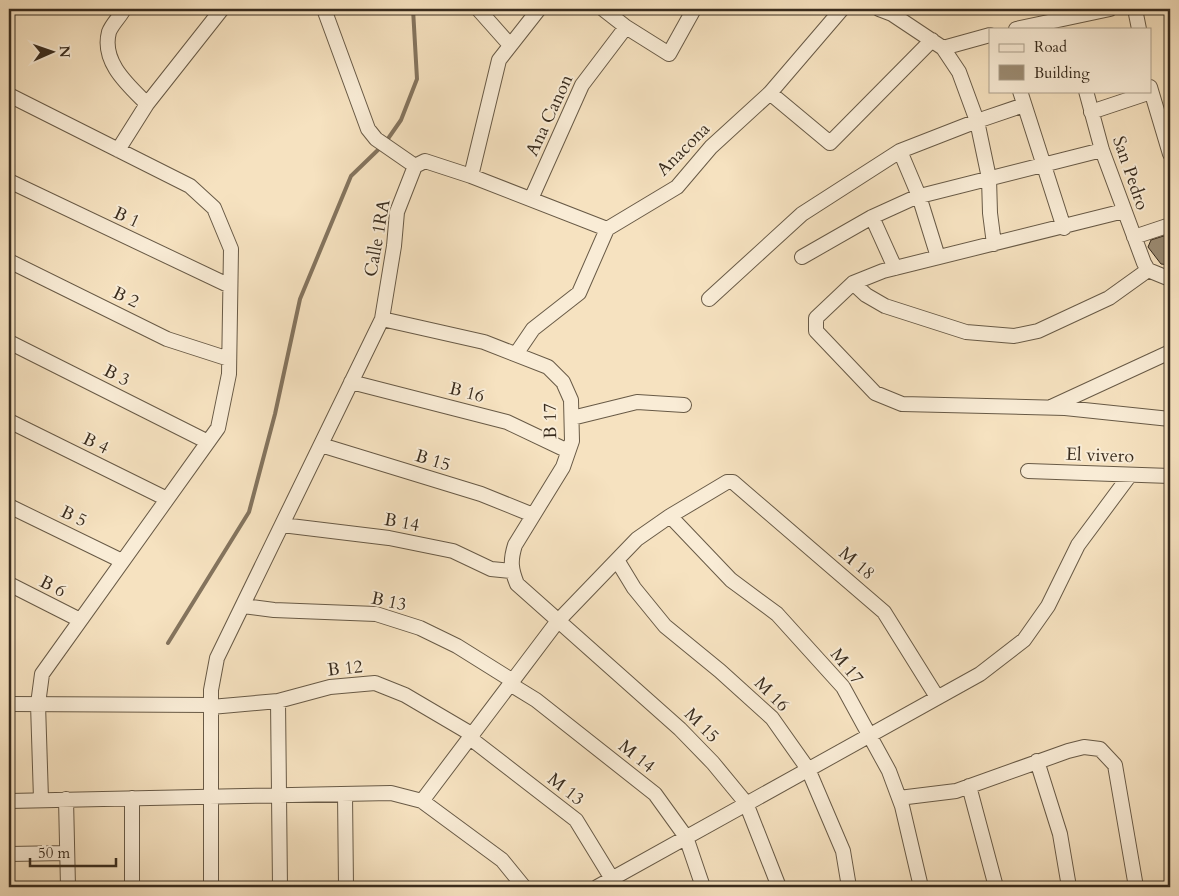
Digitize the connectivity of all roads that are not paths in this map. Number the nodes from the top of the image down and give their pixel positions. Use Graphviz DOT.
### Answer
graph roads {
  1 [pos="124,9"];
  2 [pos="222,9"];
  3 [pos="324,9"];
  4 [pos="478,9"];
  5 [pos="539,9"];
  6 [pos="603,9"];
  7 [pos="694,9"];
  8 [pos="842,9"];
  9 [pos="879,9"];
  10 [pos="1110,9"];
  11 [pos="1135,9"];
  12 [pos="1067,18"];
  13 [pos="626,27"];
  14 [pos="1021,28"];
  15 [pos="1139,28"];
  16 [pos="989,35"];
  17 [pos="938,44"];
  18 [pos="510,45"];
  19 [pos="1020,92"];
  20 [pos="1086,92"];
  21 [pos="1146,92"];
  22 [pos="1152,92"];
  23 [pos="770,93"];
  24 [pos="9,95"];
  25 [pos="147,104"];
  26 [pos="1024,106"];
  27 [pos="1091,112"];
  28 [pos="977,121"];
  29 [pos="118,150"];
  30 [pos="1102,150"];
  31 [pos="900,152"];
  32 [pos="1170,154"];
  33 [pos="1045,164"];
  34 [pos="415,166"];
  35 [pos="471,176"];
  36 [pos="990,178"];
  37 [pos="9,181"];
  38 [pos="919,196"];
  39 [pos="531,200"];
  40 [pos="1124,211"];
  41 [pos="872,217"];
  42 [pos="1170,225"];
  43 [pos="1064,228"];
  44 [pos="607,229"];
  45 [pos="1134,237"];
  46 [pos="994,244"];
  47 [pos="802,257"];
  48 [pos="938,258"];
  49 [pos="9,261"];
  50 [pos="895,268"];
  51 [pos="1148,270"];
  52 [pos="1170,279"];
  53 [pos="853,283"];
  54 [pos="230,286"];
  55 [pos="709,299"];
  56 [pos="382,320"];
  57 [pos="9,342"];
  58 [pos="1170,352"];
  59 [pos="516,354"];
  60 [pos="229,359"];
  61 [pos="351,382"];
  62 [pos="684,405"];
  63 [pos="1050,407"];
  64 [pos="572,418"];
  65 [pos="1170,419"];
  66 [pos="9,421"];
  67 [pos="208,442"];
  68 [pos="321,446"];
  69 [pos="568,451"];
  70 [pos="1028,471"];
  71 [pos="1130,476"];
  72 [pos="1170,476"];
  73 [pos="167,498"];
  74 [pos="9,506"];
  75 [pos="533,515"];
  76 [pos="670,516"];
  77 [pos="282,524"];
  78 [pos="617,560"];
  79 [pos="122,561"];
  80 [pos="511,571"];
  81 [pos="9,584"];
  82 [pos="243,606"];
  83 [pos="80,620"];
  84 [pos="557,622"];
  85 [pos="511,682"];
  86 [pos="937,697"];
  87 [pos="278,701"];
  88 [pos="9,704"];
  89 [pos="38,704"];
  90 [pos="211,706"];
  91 [pos="871,734"];
  92 [pos="471,736"];
  93 [pos="1038,761"];
  94 [pos="808,769"];
  95 [pos="969,786"];
  96 [pos="345,794"];
  97 [pos="278,795"];
  98 [pos="212,797"];
  99 [pos="132,798"];
  100 [pos="899,798"];
  101 [pos="66,799"];
  102 [pos="41,800"];
  103 [pos="9,801"];
  104 [pos="422,801"];
  105 [pos="746,803"];
  106 [pos="686,837"];
  107 [pos="67,853"];
  108 [pos="9,854"];
  109 [pos="615,883"];
  110 [pos="68,887"];
  111 [pos="132,887"];
  112 [pos="211,887"];
  113 [pos="280,887"];
  114 [pos="346,887"];
  115 [pos="524,887"];
  116 [pos="597,887"];
  117 [pos="704,887"];
  118 [pos="779,887"];
  119 [pos="849,887"];
  120 [pos="921,887"];
  121 [pos="996,887"];
  122 [pos="1069,887"];
  123 [pos="1136,887"];
  1 -- 25 [label="street"];
  2 -- 25 [label="street"];
  3 -- 34 [label="street"];
  4 -- 18 [label="street"];
  5 -- 18 [label="street"];
  6 -- 13 [label="street"];
  7 -- 13 [label="street"];
  8 -- 23 [label="street, Anacona"];
  9 -- 17 [label="street"];
  10 -- 12 [label="street"];
  11 -- 15 [label="street"];
  12 -- 14 [label="street"];
  13 -- 39 [label="street, Ana Canon"];
  16 -- 17 [label="street"];
  17 -- 23 [label="street"];
  17 -- 28 [label="street"];
  18 -- 35 [label="street"];
  19 -- 26 [label="street"];
  20 -- 27 [label="street, San Pedro"];
  21 -- 27 [label="street"];
  22 -- 32 [label="street"];
  23 -- 44 [label="street, Anacona"];
  24 -- 29 [label="street"];
  25 -- 29 [label="street"];
  26 -- 28 [label="street"];
  26 -- 33 [label="street"];
  27 -- 30 [label="street, San Pedro"];
  28 -- 31 [label="street"];
  28 -- 36 [label="street"];
  29 -- 54 [label="street"];
  30 -- 33 [label="street"];
  30 -- 40 [label="street, San Pedro"];
  31 -- 38 [label="street"];
  31 -- 55 [label="street"];
  33 -- 36 [label="street"];
  33 -- 43 [label="street"];
  34 -- 35 [label="street"];
  34 -- 56 [label="street, Calle 1RA"];
  35 -- 39 [label="street"];
  36 -- 38 [label="street"];
  36 -- 46 [label="street"];
  37 -- 54 [label="street, B 1"];
  38 -- 41 [label="street"];
  38 -- 48 [label="street"];
  39 -- 44 [label="street"];
  40 -- 43 [label="street"];
  40 -- 45 [label="street, San Pedro"];
  41 -- 47 [label="street"];
  41 -- 50 [label="street"];
  42 -- 45 [label="street"];
  43 -- 46 [label="street"];
  44 -- 59 [label="street"];
  45 -- 51 [label="street, San Pedro"];
  46 -- 48 [label="street"];
  48 -- 50 [label="street"];
  49 -- 60 [label="street, B 2"];
  50 -- 53 [label="street"];
  51 -- 52 [label="street"];
  51 -- 53 [label="street"];
  53 -- 63 [label="street"];
  54 -- 60 [label="street"];
  56 -- 59 [label="street, B 17"];
  56 -- 61 [label="street, Calle 1RA"];
  57 -- 67 [label="street, B 3"];
  58 -- 63 [label="street"];
  59 -- 64 [label="street, B 17"];
  60 -- 67 [label="street"];
  61 -- 68 [label="street, Calle 1RA"];
  61 -- 69 [label="street, B 16"];
  62 -- 64 [label="street"];
  63 -- 65 [label="street"];
  64 -- 69 [label="street, B 17"];
  66 -- 73 [label="street, B 4"];
  67 -- 73 [label="street"];
  68 -- 75 [label="street, B 15"];
  68 -- 77 [label="street, Calle 1RA"];
  69 -- 75 [label="street, B 17"];
  70 -- 71 [label="street, El vivero"];
  71 -- 72 [label="street, El vivero"];
  71 -- 86 [label="street"];
  73 -- 79 [label="street"];
  74 -- 79 [label="street, B 5"];
  75 -- 80 [label="street, B 17"];
  76 -- 78 [label="street"];
  76 -- 86 [label="street, M 18"];
  76 -- 91 [label="street, M 17"];
  77 -- 80 [label="street, B 14"];
  77 -- 82 [label="street, Calle 1RA"];
  78 -- 84 [label="street"];
  78 -- 94 [label="street, M 16"];
  79 -- 83 [label="street"];
  80 -- 84 [label="street"];
  81 -- 83 [label="street, B 6"];
  82 -- 85 [label="street, B 13"];
  82 -- 90 [label="street, Calle 1RA"];
  83 -- 89 [label="street"];
  84 -- 85 [label="street"];
  84 -- 105 [label="street, M 15"];
  85 -- 92 [label="street"];
  85 -- 106 [label="street, M 14"];
  86 -- 91 [label="street"];
  87 -- 90 [label="street, B 12"];
  87 -- 92 [label="street, B 12"];
  87 -- 97 [label="street"];
  88 -- 89 [label="street, B 12"];
  89 -- 90 [label="street, B 12"];
  89 -- 102 [label="street"];
  90 -- 98 [label="street, Calle 1RA"];
  91 -- 94 [label="street"];
  91 -- 100 [label="street, M 17"];
  92 -- 104 [label="street"];
  92 -- 109 [label="street, M 13"];
  93 -- 95 [label="street"];
  93 -- 122 [label="street"];
  93 -- 123 [label="street"];
  94 -- 105 [label="street"];
  94 -- 119 [label="street, M 16"];
  95 -- 100 [label="street"];
  95 -- 121 [label="street"];
  96 -- 97 [label="street"];
  96 -- 104 [label="street"];
  96 -- 114 [label="street"];
  97 -- 98 [label="street"];
  97 -- 113 [label="street"];
  98 -- 99 [label="street"];
  98 -- 112 [label="street, Calle 1RA"];
  99 -- 101 [label="street"];
  99 -- 111 [label="street"];
  100 -- 120 [label="street, M 17"];
  101 -- 102 [label="street"];
  101 -- 107 [label="street"];
  102 -- 103 [label="street"];
  104 -- 115 [label="street"];
  105 -- 106 [label="street"];
  105 -- 118 [label="street, M 15"];
  106 -- 109 [label="street"];
  106 -- 117 [label="street, M 14"];
  107 -- 108 [label="street"];
  107 -- 110 [label="street"];
  109 -- 116 [label="street"];
}
